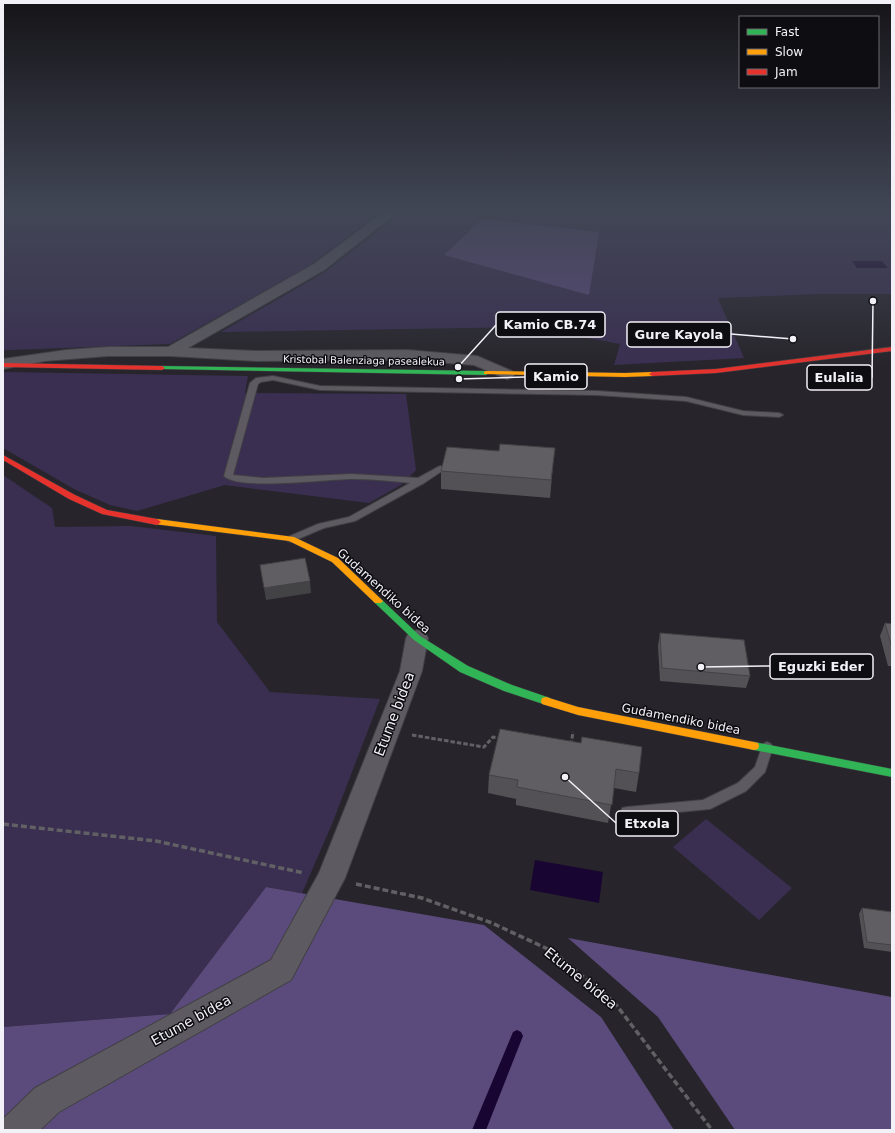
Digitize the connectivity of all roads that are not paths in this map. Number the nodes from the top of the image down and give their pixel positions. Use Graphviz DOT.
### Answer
graph roads {
  1 [pos="324,263"];
  2 [pos="892,349"];
  3 [pos="171,352"];
  4 [pos="3,365"];
  5 [pos="507,374"];
  6 [pos="780,415"];
  7 [pos="3,457"];
  8 [pos="441,469"];
  9 [pos="421,481"];
  10 [pos="291,540"];
  11 [pos="417,638"];
  12 [pos="767,747"];
  13 [pos="892,773"];
  14 [pos="627,812"];
  15 [pos="16,1130"];
  1 -- 3 [label="street"];
  2 -- 5 [label="street, Kristobal Balenziaga pasealekua"];
  3 -- 4 [label="street"];
  3 -- 5 [label="street"];
  4 -- 5 [label="street, Kristobal Balenziaga pasealekua"];
  6 -- 9 [label="lane"];
  7 -- 10 [label="street, Gudamendiko bidea"];
  8 -- 9 [label="lane"];
  9 -- 10 [label="lane"];
  10 -- 11 [label="street, Gudamendiko bidea"];
  11 -- 12 [label="street, Gudamendiko bidea"];
  11 -- 15 [label="street, Etume bidea"];
  12 -- 13 [label="street, Gudamendiko bidea"];
  12 -- 14 [label="lane"];
}
